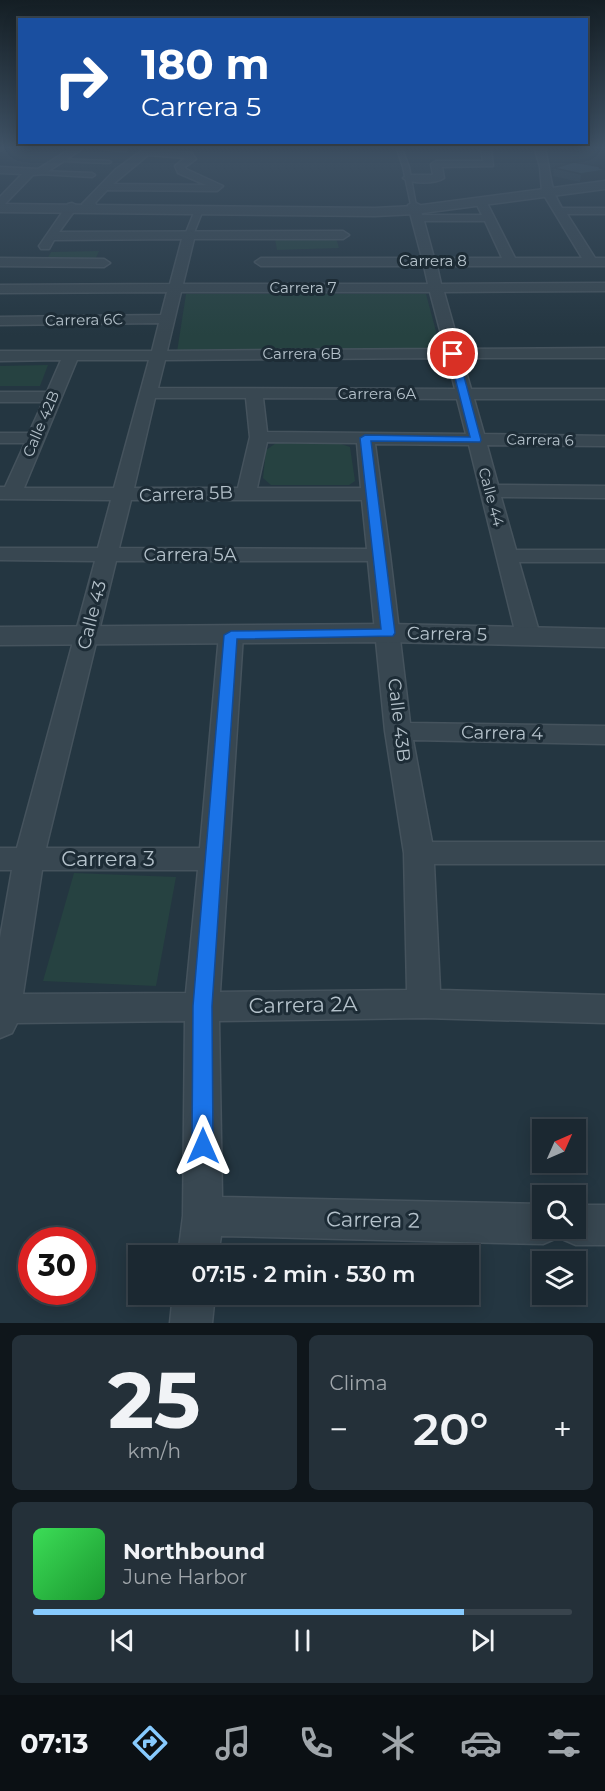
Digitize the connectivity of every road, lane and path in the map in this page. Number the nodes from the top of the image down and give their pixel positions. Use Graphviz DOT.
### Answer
graph roads {
  1 [pos="199,210"];
  2 [pos="68,211"];
  3 [pos="234,211"];
  4 [pos="410,211"];
  5 [pos="416,211"];
  6 [pos="486,211"];
  7 [pos="557,211"];
  8 [pos="605,211"];
  9 [pos="341,213"];
  10 [pos="490,218"];
  11 [pos="117,235"];
  12 [pos="261,235"];
  13 [pos="50,236"];
  14 [pos="189,236"];
  15 [pos="344,248"];
  16 [pos="429,261"];
  17 [pos="510,261"];
  18 [pos="590,261"];
  19 [pos="0,262"];
  20 [pos="37,262"];
  21 [pos="261,262"];
  22 [pos="605,262"];
  23 [pos="104,263"];
  24 [pos="256,288"];
  25 [pos="605,288"];
  26 [pos="0,289"];
  27 [pos="93,289"];
  28 [pos="176,289"];
  29 [pos="436,289"];
  30 [pos="168,319"];
  31 [pos="0,321"];
  32 [pos="605,353"];
  33 [pos="159,354"];
  34 [pos="453,354"];
  35 [pos="71,355"];
  36 [pos="0,356"];
  37 [pos="149,393"];
  38 [pos="464,393"];
  39 [pos="605,394"];
  40 [pos="254,395"];
  41 [pos="0,397"];
  42 [pos="53,397"];
  43 [pos="259,437"];
  44 [pos="0,438"];
  45 [pos="36,438"];
  46 [pos="365,438"];
  47 [pos="476,440"];
  48 [pos="605,441"];
  49 [pos="490,491"];
  50 [pos="247,492"];
  51 [pos="605,492"];
  52 [pos="6,493"];
  53 [pos="373,494"];
  54 [pos="123,496"];
  55 [pos="0,554"];
  56 [pos="107,555"];
  57 [pos="380,555"];
  58 [pos="605,555"];
  59 [pos="507,556"];
  60 [pos="388,633"];
  61 [pos="231,635"];
  62 [pos="528,635"];
  63 [pos="0,636"];
  64 [pos="87,636"];
  65 [pos="605,638"];
  66 [pos="398,731"];
  67 [pos="605,735"];
  68 [pos="419,853"];
  69 [pos="605,853"];
  70 [pos="0,859"];
  71 [pos="29,859"];
  72 [pos="215,859"];
  73 [pos="424,1004"];
  74 [pos="202,1006"];
  75 [pos="605,1010"];
  76 [pos="1,1014"];
  77 [pos="203,1216"];
  78 [pos="532,1224"];
  79 [pos="586,1225"];
  80 [pos="605,1225"];
  81 [pos="199,1245"];
  82 [pos="193,1305"];
  83 [pos="191,1323"];
  1 -- 14 [label="street, Calle 43"];
  2 -- 13 [label="street"];
  3 -- 9 [label="street"];
  4 -- 5 [label="street"];
  5 -- 9 [label="street"];
  5 -- 10 [label="street"];
  5 -- 16 [label="street, Calle 44"];
  6 -- 10 [label="street"];
  7 -- 8 [label="street"];
  7 -- 18 [label="street"];
  9 -- 15 [label="street"];
  10 -- 17 [label="street"];
  11 -- 13 [label="street"];
  11 -- 14 [label="street"];
  11 -- 23 [label="street"];
  12 -- 14 [label="street"];
  12 -- 15 [label="street"];
  12 -- 21 [label="street"];
  13 -- 20 [label="street"];
  14 -- 28 [label="street, Calle 43"];
  15 -- 16 [label="street, Carrera 8"];
  15 -- 21 [label="street, Carrera 8"];
  16 -- 17 [label="street, Carrera 8"];
  16 -- 29 [label="street, Calle 44"];
  17 -- 18 [label="street, Carrera 8"];
  18 -- 22 [label="street, Carrera 8"];
  19 -- 20 [label="street"];
  20 -- 23 [label="street"];
  21 -- 24 [label="street"];
  23 -- 27 [label="street"];
  24 -- 28 [label="street, Carrera 7"];
  24 -- 29 [label="street, Carrera 7"];
  25 -- 29 [label="street, Carrera 7"];
  26 -- 27 [label="street, Carrera 7"];
  27 -- 28 [label="street, Carrera 7"];
  28 -- 30 [label="street, Calle 43"];
  29 -- 34 [label="street, Calle 44"];
  30 -- 31 [label="street, Carrera 6C"];
  30 -- 33 [label="street, Calle 43"];
  32 -- 34 [label="street, Carrera 6B"];
  33 -- 34 [label="street, Carrera 6B"];
  33 -- 35 [label="street, Carrera 6B"];
  33 -- 37 [label="street, Calle 43"];
  34 -- 38 [label="street, Calle 44"];
  35 -- 36 [label="street, Carrera 6B"];
  35 -- 42 [label="street, Calle 42B"];
  37 -- 40 [label="street, Carrera 6A"];
  37 -- 54 [label="street, Calle 43"];
  38 -- 39 [label="street, Carrera 6A"];
  38 -- 40 [label="street, Carrera 6A"];
  38 -- 47 [label="street, Calle 44"];
  40 -- 43 [label="street"];
  41 -- 42 [label="street"];
  42 -- 45 [label="street, Calle 42B"];
  43 -- 46 [label="street, Carrera 6"];
  43 -- 50 [label="street"];
  44 -- 45 [label="street"];
  45 -- 52 [label="street, Calle 42B"];
  46 -- 47 [label="street, Carrera 6"];
  46 -- 53 [label="street, Calle 43B"];
  47 -- 48 [label="street, Carrera 6"];
  47 -- 49 [label="street, Calle 44"];
  49 -- 51 [label="street"];
  49 -- 59 [label="street, Calle 44"];
  50 -- 53 [label="street, Carrera 5B"];
  50 -- 54 [label="street, Carrera 5B"];
  52 -- 54 [label="street, Carrera 5B"];
  53 -- 57 [label="street, Calle 43B"];
  54 -- 56 [label="street, Calle 43"];
  55 -- 56 [label="street, Carrera 5A"];
  56 -- 57 [label="street, Carrera 5A"];
  56 -- 64 [label="street, Calle 43"];
  57 -- 60 [label="street, Calle 43B"];
  58 -- 59 [label="street"];
  59 -- 62 [label="street, Calle 44"];
  60 -- 61 [label="street, Carrera 5"];
  60 -- 62 [label="street, Carrera 5"];
  60 -- 66 [label="street, Calle 43B"];
  61 -- 64 [label="street, Carrera 5"];
  61 -- 72 [label="street"];
  62 -- 65 [label="street, Carrera 5"];
  63 -- 64 [label="street, Carrera 5"];
  64 -- 71 [label="street, Calle 43"];
  66 -- 67 [label="street, Carrera 4"];
  66 -- 68 [label="street, Calle 43B"];
  68 -- 69 [label="street"];
  68 -- 73 [label="street, Calle 43B"];
  70 -- 71 [label="street, Carrera 3"];
  71 -- 72 [label="street, Carrera 3"];
  71 -- 76 [label="street, Calle 43"];
  72 -- 74 [label="street"];
  73 -- 74 [label="street, Carrera 2A"];
  73 -- 75 [label="street, Carrera 2A"];
  74 -- 76 [label="street, Carrera 2A"];
  74 -- 77 [label="street"];
  77 -- 78 [label="street, Carrera 2"];
  77 -- 81 [label="street"];
  79 -- 80 [label="street"];
  82 -- 83 [label="street"];
}
